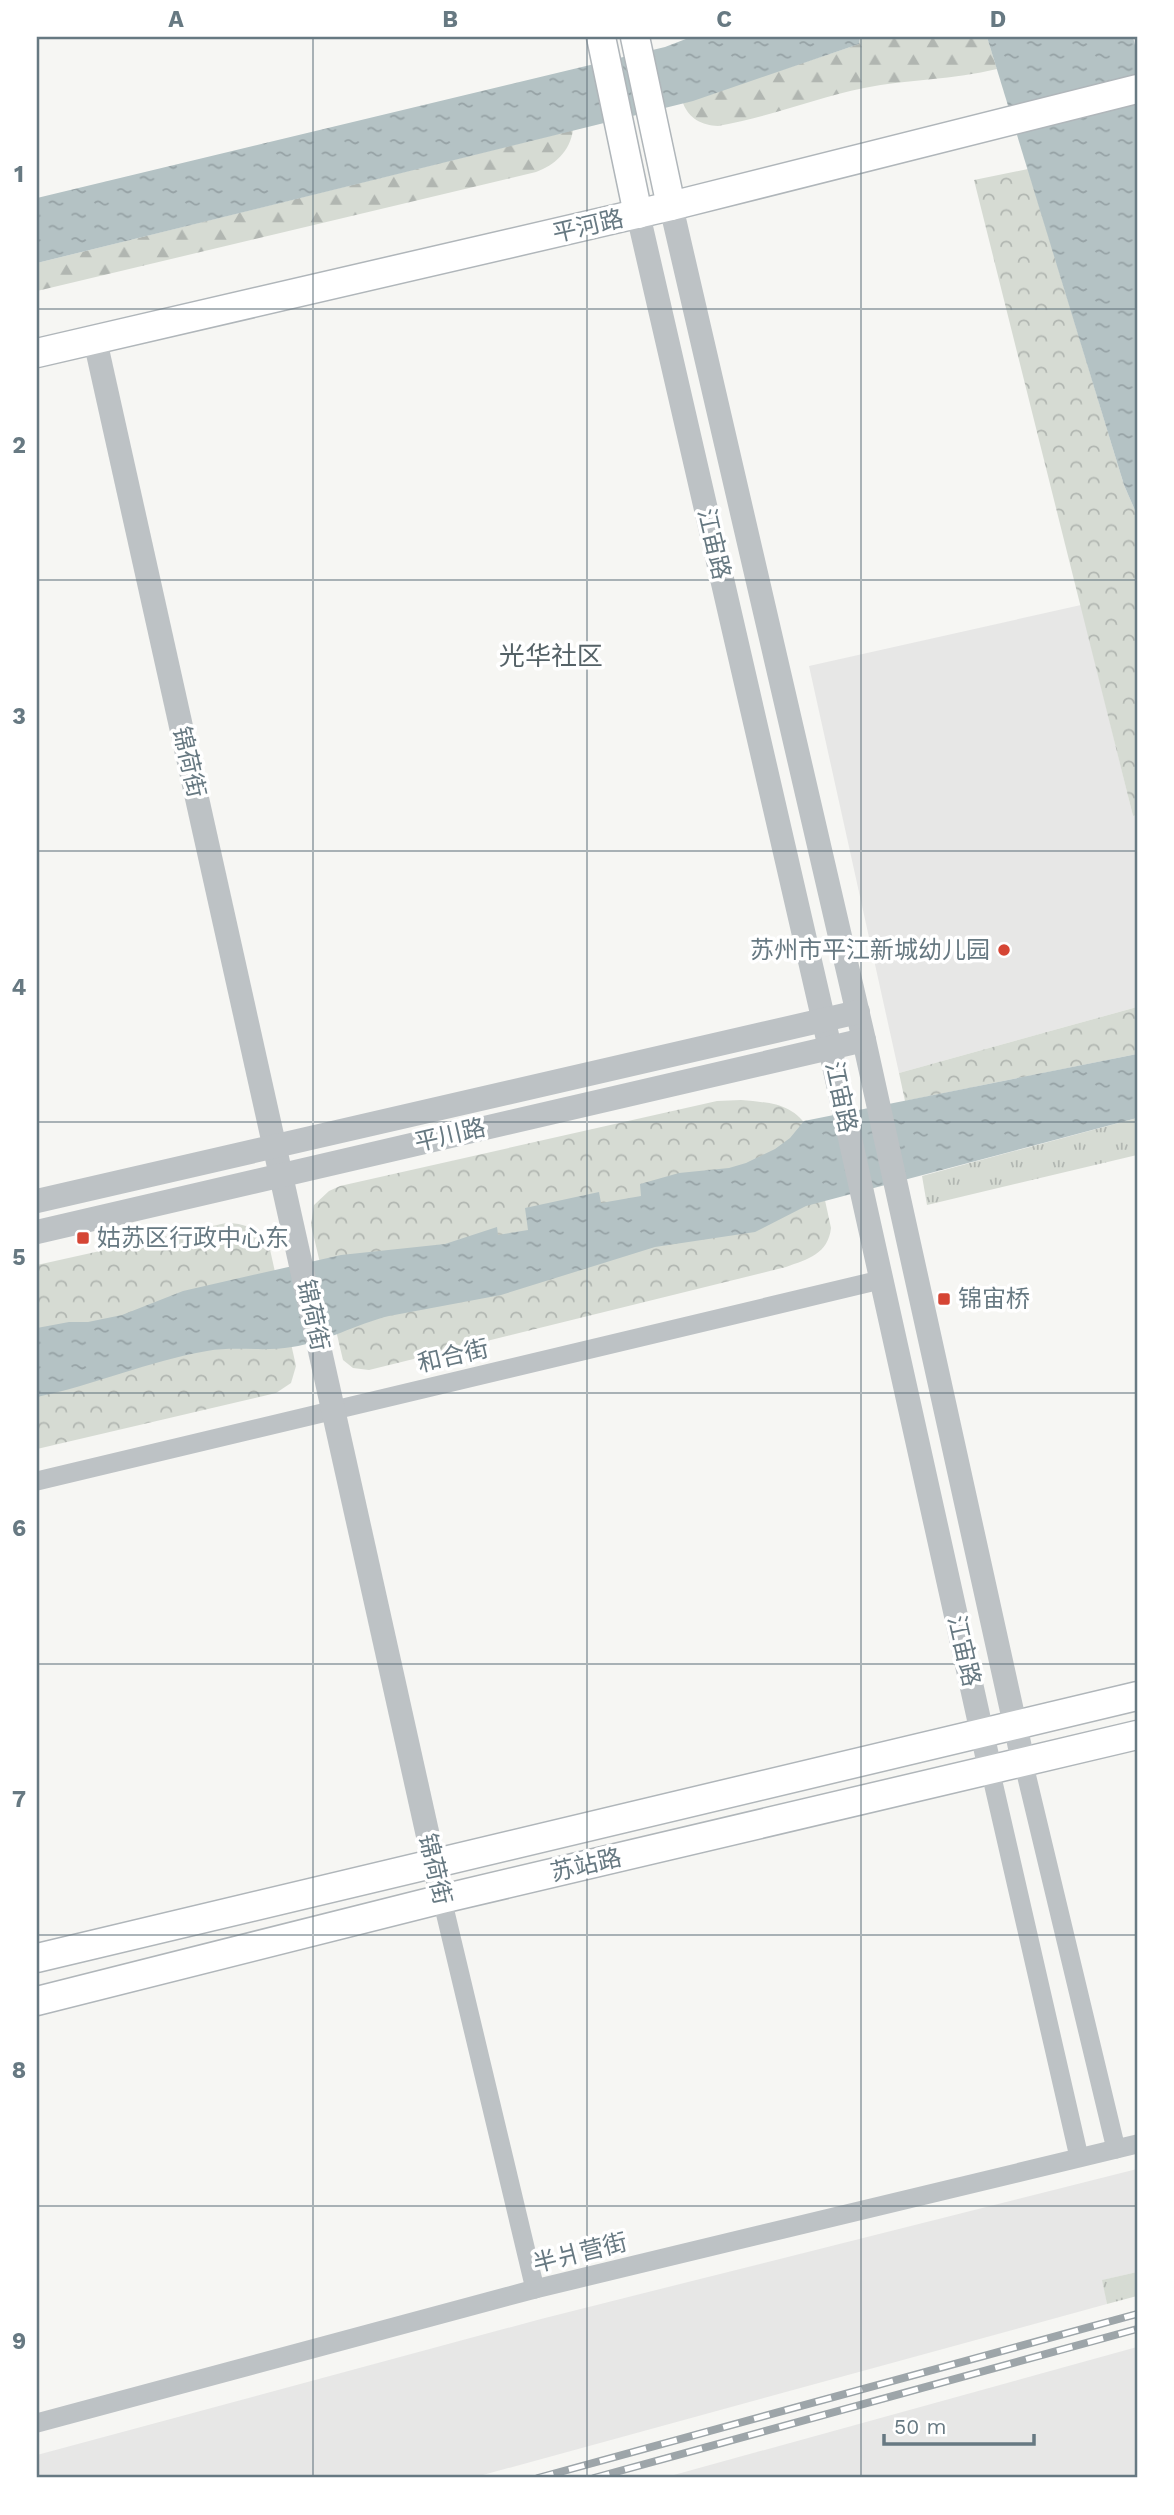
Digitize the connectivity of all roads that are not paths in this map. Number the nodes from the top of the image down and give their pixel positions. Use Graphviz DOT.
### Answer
graph roads {
  1 [pos="636,41"];
  2 [pos="603,44"];
  3 [pos="1137,89"];
  4 [pos="671,206"];
  5 [pos="638,214"];
  6 [pos="95,340"];
  7 [pos="37,353"];
  8 [pos="858,1012"];
  9 [pos="823,1020"];
  10 [pos="864,1040"];
  11 [pos="830,1048"];
  12 [pos="275,1146"];
  13 [pos="281,1174"];
  14 [pos="37,1201"];
  15 [pos="37,1231"];
  16 [pos="880,1280"];
  17 [pos="333,1409"];
  18 [pos="37,1481"];
  19 [pos="1137,1696"];
  20 [pos="1015,1725"];
  21 [pos="982,1732"];
  22 [pos="1137,1735"];
  23 [pos="1023,1761"];
  24 [pos="990,1769"];
  25 [pos="434,1864"];
  26 [pos="442,1899"];
  27 [pos="37,1958"];
  28 [pos="37,2001"];
  29 [pos="1137,2144"];
  30 [pos="1116,2149"];
  31 [pos="1079,2157"];
  32 [pos="536,2289"];
  33 [pos="37,2423"];
  1 -- 4 [label="main road, 江宙路"];
  2 -- 5 [label="main road, 江宙路"];
  3 -- 4 [label="main road, 平河路"];
  4 -- 5 [label="main road, 平河路"];
  4 -- 8 [label="street, 江宙路"];
  5 -- 6 [label="main road, 平河路"];
  5 -- 9 [label="street, 江宙路"];
  6 -- 7 [label="main road, 平河路"];
  6 -- 12 [label="street, 锦荷街"];
  8 -- 9 [label="street, 平川路"];
  8 -- 10 [label="street, 江宙路"];
  9 -- 11 [label="street, 江宙路"];
  9 -- 12 [label="street, 平川路"];
  10 -- 11 [label="street, 平川路"];
  10 -- 20 [label="street, 江宙路"];
  11 -- 13 [label="street, 平川路"];
  11 -- 16 [label="street, 江宙路"];
  12 -- 13 [label="street, 锦荷街"];
  12 -- 14 [label="street, 平川路"];
  13 -- 15 [label="street, 平川路"];
  13 -- 17 [label="street, 锦荷街"];
  16 -- 17 [label="street, 和合街"];
  16 -- 21 [label="street, 江宙路"];
  17 -- 18 [label="street, 和合街"];
  17 -- 25 [label="street, 锦荷街"];
  19 -- 20 [label="main road, 苏站路"];
  20 -- 21 [label="main road, 苏站路"];
  20 -- 23 [label="street, 江宙路"];
  21 -- 24 [label="street, 江宙路"];
  21 -- 25 [label="main road, 苏站路"];
  22 -- 23 [label="main road, 苏站路"];
  23 -- 24 [label="main road, 苏站路"];
  23 -- 30 [label="street, 江宙路"];
  24 -- 26 [label="main road, 苏站路"];
  24 -- 31 [label="street, 江宙路"];
  25 -- 26 [label="street, 锦荷街"];
  25 -- 27 [label="main road, 苏站路"];
  26 -- 28 [label="main road, 苏站路"];
  26 -- 32 [label="street, 锦荷街"];
  29 -- 30 [label="street, 半爿营街"];
  30 -- 31 [label="street, 半爿营街"];
  31 -- 32 [label="street, 半爿营街"];
  32 -- 33 [label="street, 半爿营街"];
}
